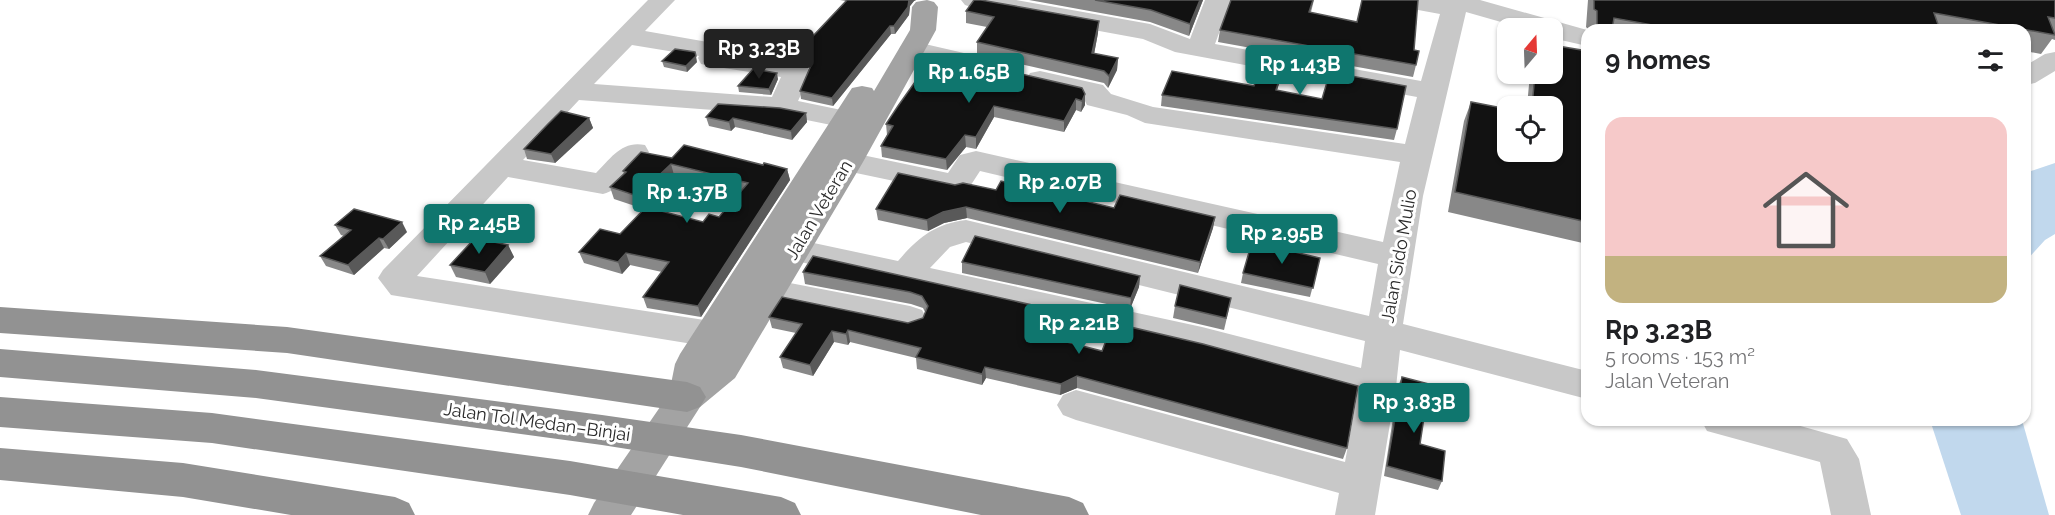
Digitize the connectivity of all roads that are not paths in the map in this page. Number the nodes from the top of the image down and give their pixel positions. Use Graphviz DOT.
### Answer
graph roads {
  1 [pos="662,0"];
  2 [pos="974,0"];
  3 [pos="1218,0"];
  4 [pos="1400,0"];
  5 [pos="1453,3"];
  6 [pos="928,4"];
  7 [pos="1510,18"];
  8 [pos="1563,33"];
  9 [pos="625,36"];
  10 [pos="1581,37"];
  11 [pos="912,49"];
  12 [pos="1200,49"];
  13 [pos="711,58"];
  14 [pos="2055,60"];
  15 [pos="2031,73"];
  16 [pos="572,91"];
  17 [pos="1432,91"];
  18 [pos="717,100"];
  19 [pos="782,106"];
  20 [pos="846,119"];
  21 [pos="634,152"];
  22 [pos="1418,155"];
  23 [pos="848,162"];
  24 [pos="501,166"];
  25 [pos="795,250"];
  26 [pos="1396,257"];
  27 [pos="906,274"];
  28 [pos="769,291"];
  29 [pos="910,319"];
  30 [pos="0,320"];
  31 [pos="1385,333"];
  32 [pos="711,334"];
  33 [pos="0,363"];
  34 [pos="1581,384"];
  35 [pos="1378,387"];
  36 [pos="687,397"];
  37 [pos="1076,405"];
  38 [pos="0,412"];
  39 [pos="1743,426"];
  40 [pos="0,464"];
  41 [pos="1359,499"];
  42 [pos="395,515"];
  43 [pos="608,515"];
  44 [pos="781,515"];
  45 [pos="1069,515"];
  46 [pos="1851,515"];
  1 -- 9 [label="street"];
  2 -- 12 [label="street"];
  3 -- 12 [label="street"];
  4 -- 5 [label="street"];
  5 -- 7 [label="street"];
  5 -- 17 [label="street, Jalan Sido Mulio"];
  6 -- 11 [label="main road, Jalan Veteran"];
  6 -- 20 [label="main road, Jalan Veteran"];
  8 -- 10 [label="street"];
  9 -- 13 [label="street"];
  9 -- 16 [label="street"];
  11 -- 22 [label="street"];
  11 -- 23 [label="main road, Jalan Veteran"];
  12 -- 17 [label="street"];
  13 -- 18 [label="street"];
  13 -- 19 [label="street"];
  14 -- 15 [label="street"];
  16 -- 18 [label="street"];
  16 -- 24 [label="street"];
  17 -- 22 [label="street, Jalan Sido Mulio"];
  18 -- 19 [label="street"];
  19 -- 20 [label="street"];
  20 -- 32 [label="main road, Jalan Veteran"];
  21 -- 24 [label="street"];
  22 -- 26 [label="street, Jalan Sido Mulio"];
  23 -- 25 [label="main road, Jalan Veteran"];
  23 -- 26 [label="street"];
  24 -- 32 [label="street"];
  25 -- 27 [label="street"];
  25 -- 28 [label="main road, Jalan Veteran"];
  26 -- 31 [label="street, Jalan Sido Mulio"];
  27 -- 31 [label="street"];
  27 -- 35 [label="street"];
  28 -- 29 [label="street"];
  28 -- 36 [label="main road, Jalan Veteran"];
  30 -- 36 [label="highway"];
  31 -- 34 [label="street"];
  31 -- 35 [label="street, Jalan Sido Mulio"];
  32 -- 36 [label="main road, Jalan Veteran"];
  33 -- 45 [label="highway, Jalan Tol Medan–Binjai"];
  35 -- 41 [label="street, Jalan Sido Mulio"];
  36 -- 43 [label="main road, Jalan Veteran"];
  37 -- 41 [label="street"];
  38 -- 44 [label="highway"];
  39 -- 46 [label="street"];
  40 -- 42 [label="highway"];
}
